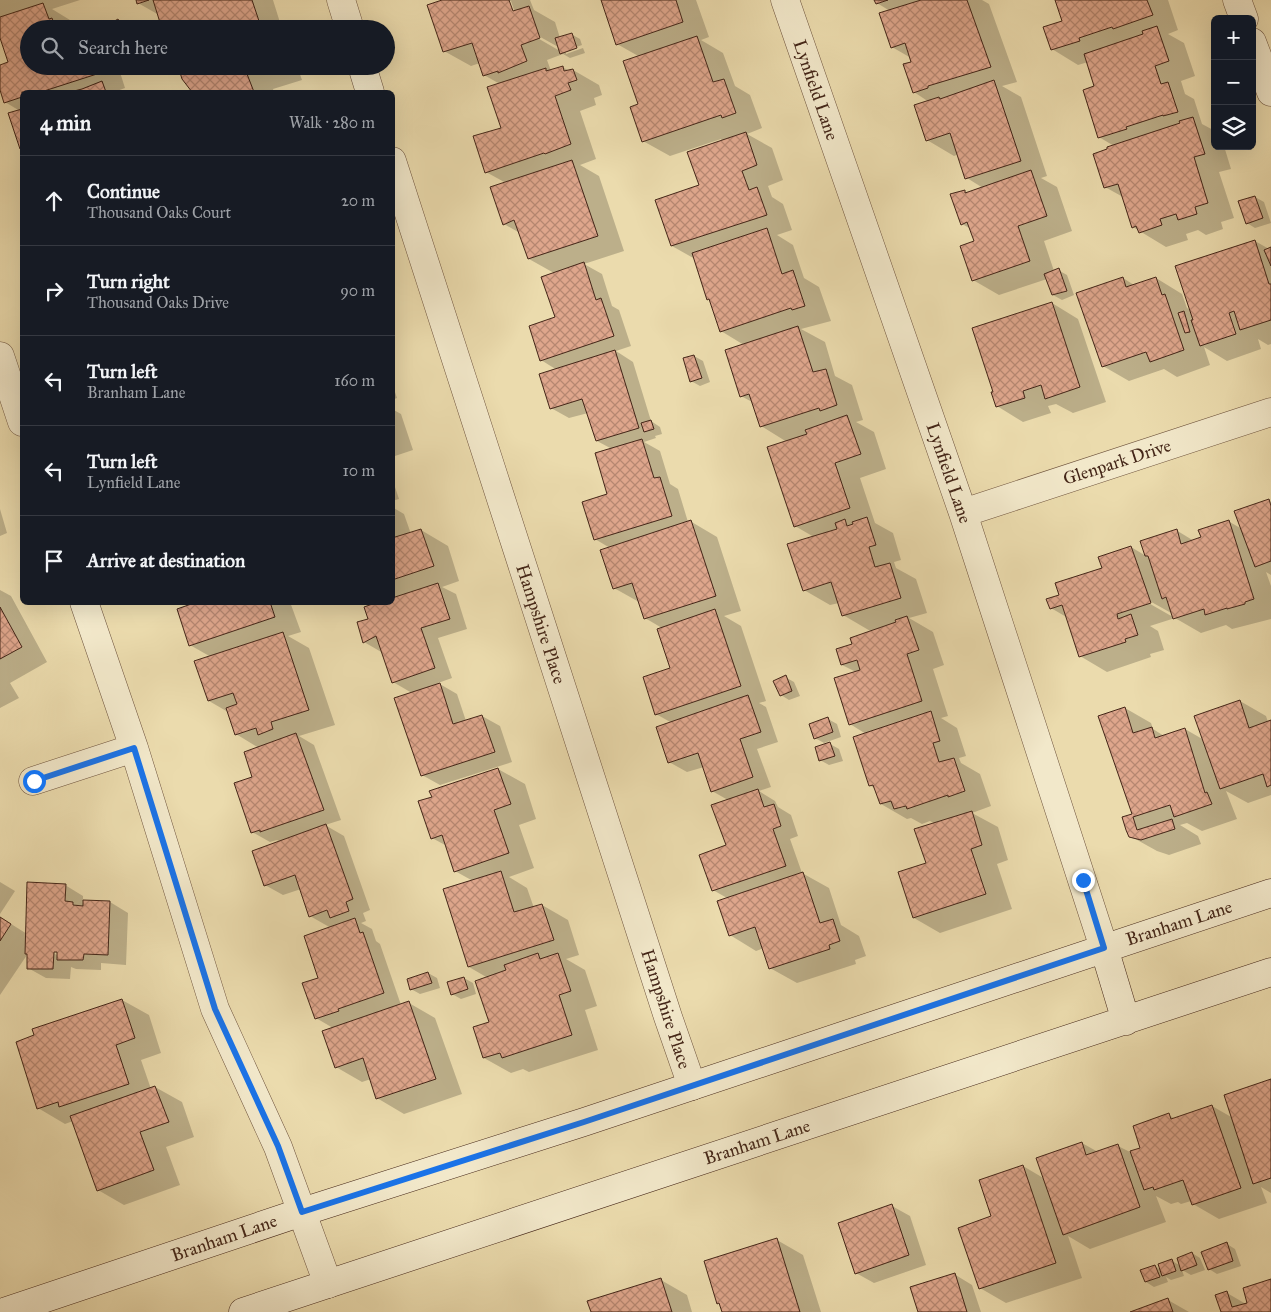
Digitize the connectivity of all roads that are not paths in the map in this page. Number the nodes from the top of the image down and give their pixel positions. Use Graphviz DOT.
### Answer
graph roads {
  1 [pos="340,0"];
  2 [pos="785,0"];
  3 [pos="1237,0"];
  4 [pos="1243,15"];
  5 [pos="347,20"];
  6 [pos="1256,53"];
  7 [pos="365,75"];
  8 [pos="369,90"];
  9 [pos="1271,92"];
  10 [pos="395,171"];
  11 [pos="0,356"];
  12 [pos="1271,412"];
  13 [pos="20,416"];
  14 [pos="963,513"];
  15 [pos="85,605"];
  16 [pos="134,748"];
  17 [pos="34,781"];
  18 [pos="1271,893"];
  19 [pos="1104,948"];
  20 [pos="1271,972"];
  21 [pos="1126,1021"];
  22 [pos="692,1086"];
  23 [pos="302,1212"];
  24 [pos="328,1284"];
  25 [pos="7,1311"];
  26 [pos="243,1312"];
  1 -- 5 [label="street"];
  2 -- 14 [label="street, Lynfield Lane"];
  3 -- 4 [label="street"];
  6 -- 9 [label="street"];
  7 -- 8 [label="street"];
  10 -- 22 [label="street, Hampshire Place"];
  11 -- 13 [label="street"];
  12 -- 14 [label="street, Glenpark Drive"];
  14 -- 19 [label="street, Lynfield Lane"];
  15 -- 16 [label="street"];
  16 -- 17 [label="street"];
  16 -- 23 [label="street"];
  18 -- 19 [label="street, Branham Lane"];
  19 -- 21 [label="street, Lynfield Lane"];
  19 -- 22 [label="street, Branham Lane"];
  20 -- 21 [label="street, Branham Lane"];
  21 -- 24 [label="street, Branham Lane"];
  22 -- 23 [label="street, Branham Lane"];
  23 -- 24 [label="street"];
  23 -- 25 [label="street, Branham Lane"];
  24 -- 26 [label="street, Branham Lane"];
}
